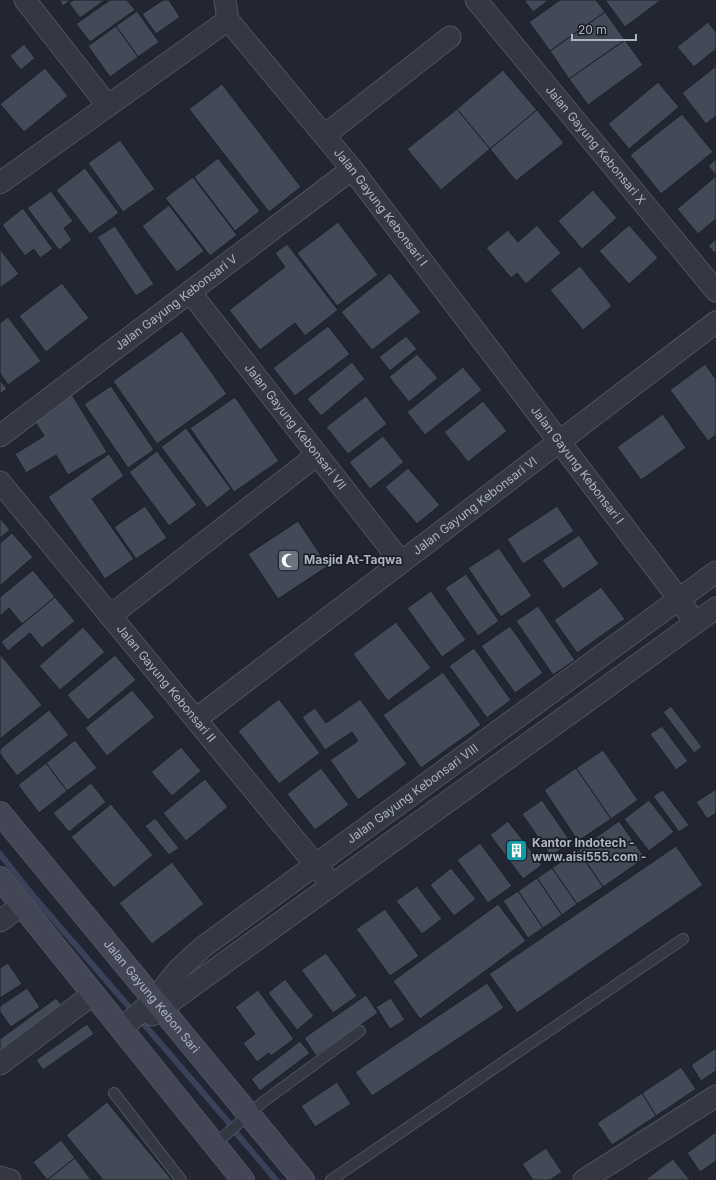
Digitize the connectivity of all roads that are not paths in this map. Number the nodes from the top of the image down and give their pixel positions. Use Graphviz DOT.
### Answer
graph roads {
  1 [pos="25,0"];
  2 [pos="225,0"];
  3 [pos="476,0"];
  4 [pos="228,20"];
  5 [pos="450,37"];
  6 [pos="108,106"];
  7 [pos="325,135"];
  8 [pos="352,169"];
  9 [pos="0,183"];
  10 [pos="716,291"];
  11 [pos="190,292"];
  12 [pos="716,322"];
  13 [pos="0,436"];
  14 [pos="559,442"];
  15 [pos="317,455"];
  16 [pos="0,482"];
  17 [pos="401,562"];
  18 [pos="716,572"];
  19 [pos="679,599"];
  20 [pos="716,608"];
  21 [pos="110,616"];
  22 [pos="695,623"];
  23 [pos="196,719"];
  24 [pos="0,813"];
  25 [pos="316,864"];
  26 [pos="0,878"];
  27 [pos="331,885"];
  28 [pos="22,905"];
  29 [pos="0,921"];
  30 [pos="683,938"];
  31 [pos="93,994"];
  32 [pos="153,1007"];
  33 [pos="128,1029"];
  34 [pos="360,1031"];
  35 [pos="0,1064"];
  36 [pos="114,1093"];
  37 [pos="716,1096"];
  38 [pos="245,1117"];
  39 [pos="218,1141"];
  40 [pos="0,1177"];
  41 [pos="233,1177"];
  42 [pos="10,1180"];
  43 [pos="182,1180"];
  44 [pos="302,1180"];
  45 [pos="331,1180"];
  46 [pos="584,1180"];
  1 -- 6 [label="street"];
  2 -- 4 [label="street"];
  3 -- 10 [label="street, Jalan Gayung Kebonsari X"];
  4 -- 6 [label="street"];
  4 -- 7 [label="street, Jalan Gayung Kebonsari I"];
  5 -- 7 [label="street"];
  6 -- 9 [label="street"];
  7 -- 8 [label="street, Jalan Gayung Kebonsari I"];
  8 -- 11 [label="street, Jalan Gayung Kebonsari V"];
  8 -- 14 [label="street, Jalan Gayung Kebonsari I"];
  11 -- 13 [label="street, Jalan Gayung Kebonsari V"];
  11 -- 15 [label="street, Jalan Gayung Kebonsari VII"];
  12 -- 14 [label="street, Jalan Gayung Kebonsari VI"];
  14 -- 17 [label="street, Jalan Gayung Kebonsari VI"];
  14 -- 19 [label="street, Jalan Gayung Kebonsari I"];
  15 -- 17 [label="street, Jalan Gayung Kebonsari VII"];
  15 -- 21 [label="street"];
  16 -- 21 [label="street, Jalan Gayung Kebonsari II"];
  17 -- 23 [label="street, Jalan Gayung Kebonsari VI"];
  18 -- 19 [label="street, Jalan Gayung Kebonsari VIII"];
  19 -- 22 [label="street, Jalan Gayung Kebonsari I"];
  19 -- 25 [label="street, Jalan Gayung Kebonsari VIII"];
  20 -- 22 [label="street, Jalan Gayung Kebonsari VIII"];
  21 -- 23 [label="street, Jalan Gayung Kebonsari II"];
  22 -- 27 [label="street, Jalan Gayung Kebonsari VIII"];
  23 -- 25 [label="street, Jalan Gayung Kebonsari II"];
  24 -- 32 [label="main road, Jalan Gayung Kebon Sari"];
  25 -- 27 [label="street, Jalan Gayung Kebonsari II"];
  25 -- 32 [label="street, Jalan Gayung Kebonsari VIII"];
  26 -- 28 [label="main road"];
  27 -- 32 [label="street, Jalan Gayung Kebonsari VIII"];
  28 -- 29 [label="street"];
  28 -- 31 [label="main road"];
  30 -- 45 [label="lane"];
  31 -- 33 [label="main road"];
  31 -- 35 [label="street"];
  32 -- 33 [label="street, Jalan Gayung Kebonsari VIII"];
  32 -- 38 [label="main road, Jalan Gayung Kebon Sari"];
  33 -- 39 [label="main road"];
  34 -- 38 [label="lane"];
  36 -- 43 [label="lane"];
  37 -- 46 [label="street"];
  38 -- 39 [label="lane"];
  38 -- 44 [label="main road, Jalan Gayung Kebon Sari"];
  39 -- 41 [label="main road"];
  40 -- 42 [label="street"];
}
